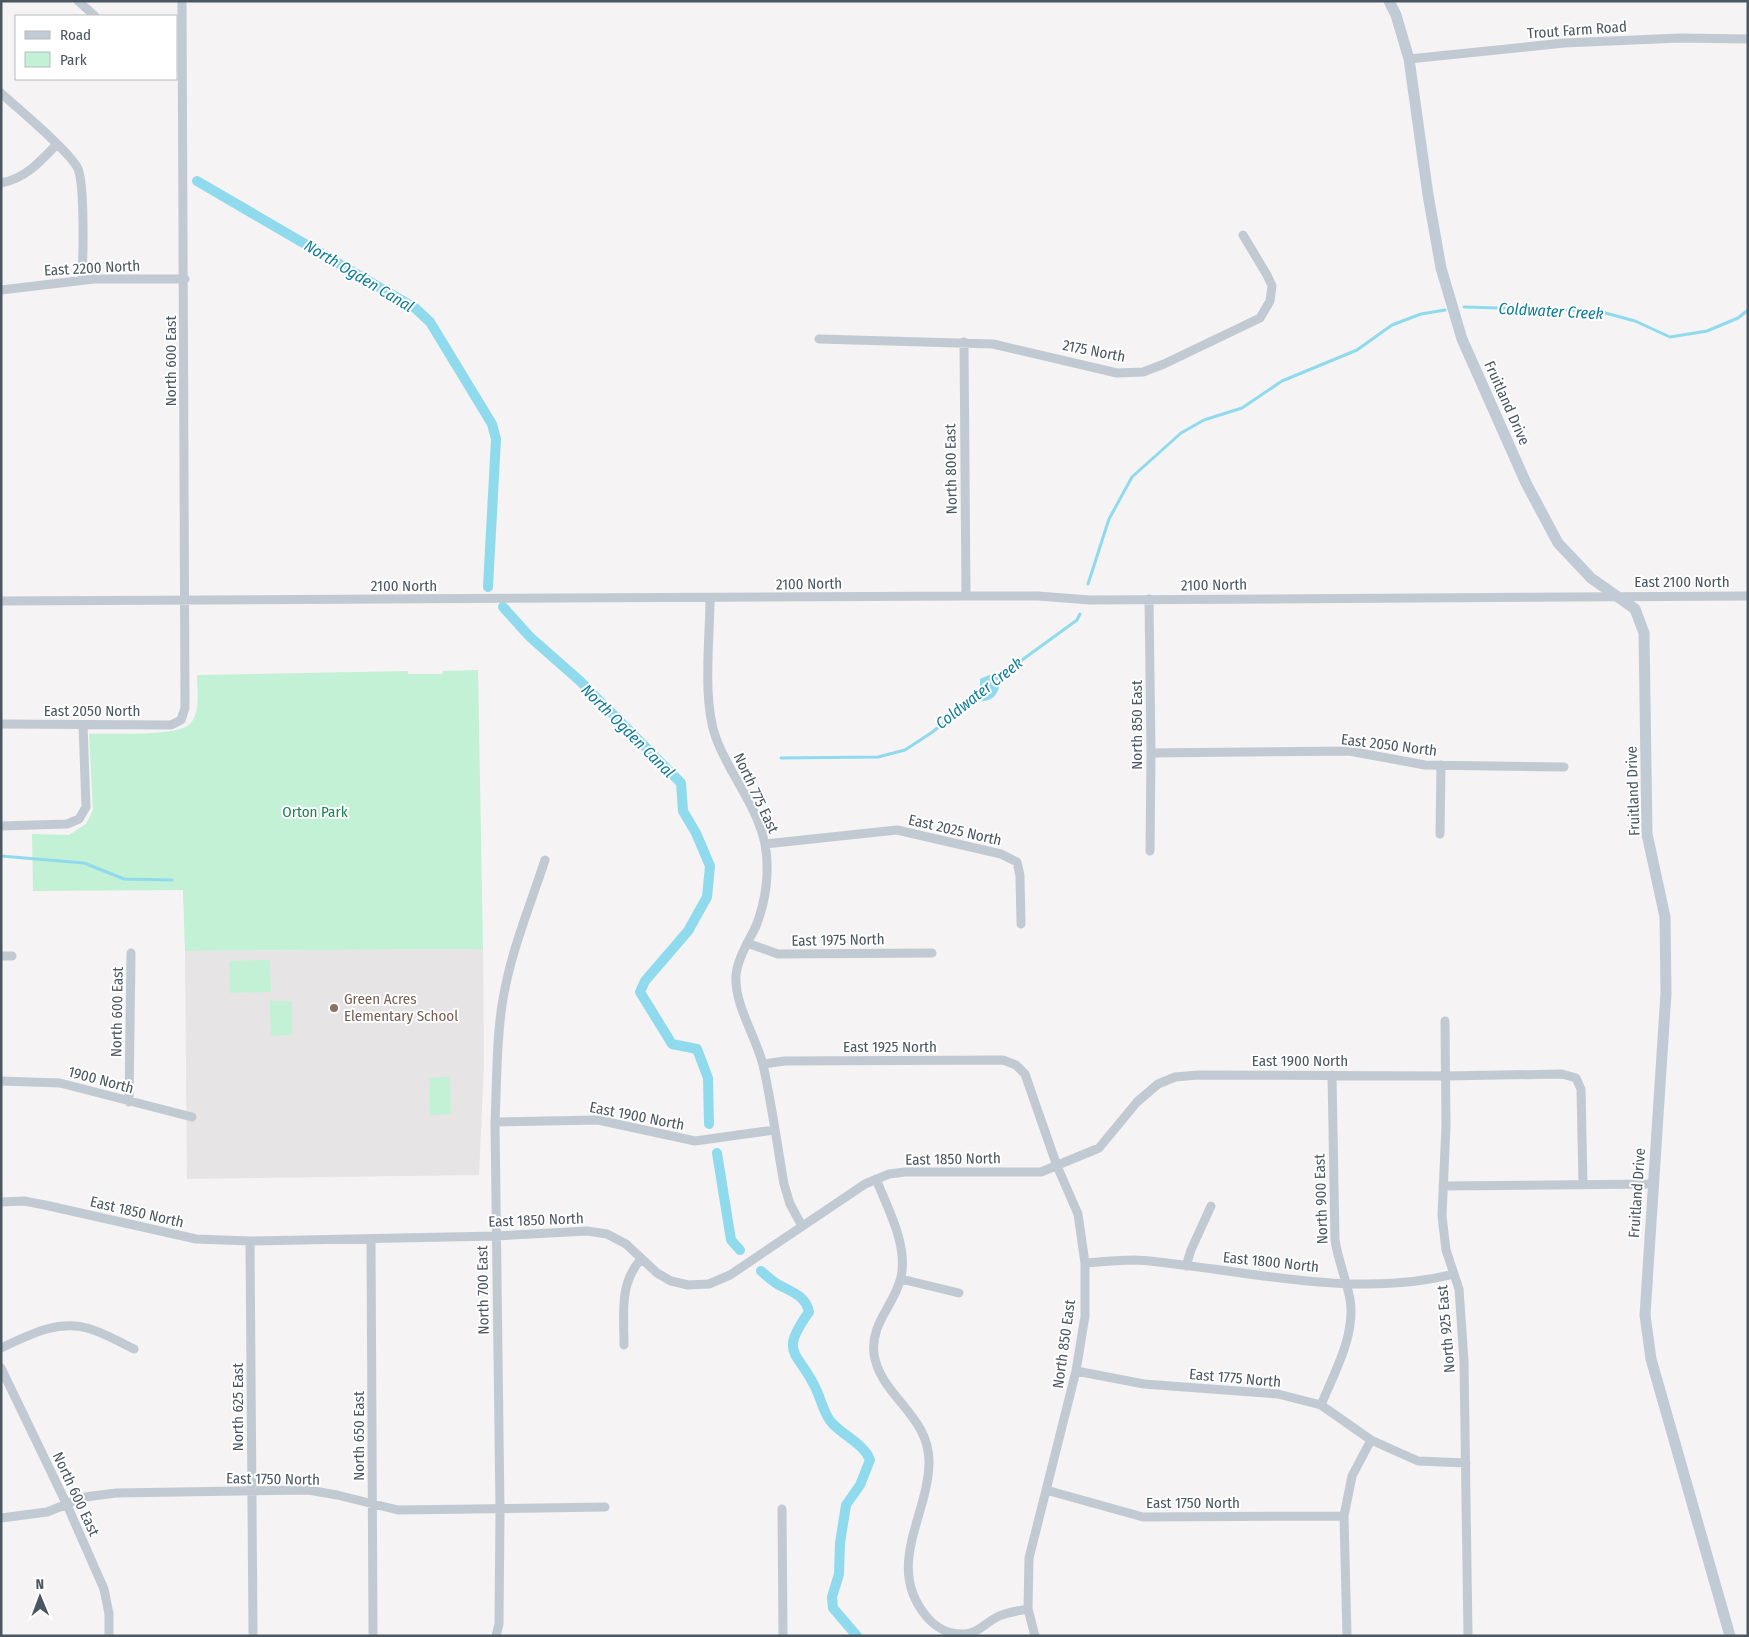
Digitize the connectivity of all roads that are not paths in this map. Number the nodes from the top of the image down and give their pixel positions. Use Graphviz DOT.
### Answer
graph roads {
  1 [pos="78,1"];
  2 [pos="182,1"];
  3 [pos="1389,1"];
  4 [pos="94,15"];
  5 [pos="1748,40"];
  6 [pos="1409,59"];
  7 [pos="179,68"];
  8 [pos="1,93"];
  9 [pos="57,144"];
  10 [pos="1,183"];
  11 [pos="1243,235"];
  12 [pos="184,278"];
  13 [pos="82,280"];
  14 [pos="1,290"];
  15 [pos="819,339"];
  16 [pos="964,342"];
  17 [pos="966,596"];
  18 [pos="1617,596"];
  19 [pos="1748,596"];
  20 [pos="710,598"];
  21 [pos="1149,599"];
  22 [pos="1,601"];
  23 [pos="185,602"];
  24 [pos="181,720"];
  25 [pos="1,724"];
  26 [pos="83,724"];
  27 [pos="1151,753"];
  28 [pos="1441,765"];
  29 [pos="1564,767"];
  30 [pos="1,826"];
  31 [pos="1440,834"];
  32 [pos="765,844"];
  33 [pos="1150,852"];
  34 [pos="545,860"];
  35 [pos="1021,924"];
  36 [pos="747,943"];
  37 [pos="131,953"];
  38 [pos="932,953"];
  39 [pos="1,956"];
  40 [pos="12,956"];
  41 [pos="1445,1021"];
  42 [pos="763,1064"];
  43 [pos="1016,1065"];
  44 [pos="1332,1075"];
  45 [pos="1446,1076"];
  46 [pos="1,1080"];
  47 [pos="129,1102"];
  48 [pos="192,1117"];
  49 [pos="495,1122"];
  50 [pos="774,1130"];
  51 [pos="1057,1166"];
  52 [pos="876,1179"];
  53 [pos="1653,1184"];
  54 [pos="1583,1185"];
  55 [pos="1443,1186"];
  56 [pos="1,1202"];
  57 [pos="1211,1206"];
  58 [pos="802,1226"];
  59 [pos="496,1236"];
  60 [pos="372,1239"];
  61 [pos="250,1241"];
  62 [pos="641,1259"];
  63 [pos="1085,1263"];
  64 [pos="1186,1266"];
  65 [pos="1454,1274"];
  66 [pos="901,1279"];
  67 [pos="1345,1283"];
  68 [pos="959,1294"];
  69 [pos="624,1344"];
  70 [pos="1,1348"];
  71 [pos="134,1349"];
  72 [pos="1,1368"];
  73 [pos="1076,1371"];
  74 [pos="1321,1405"];
  75 [pos="1371,1440"];
  76 [pos="1466,1463"];
  77 [pos="1046,1490"];
  78 [pos="252,1491"];
  79 [pos="67,1505"];
  80 [pos="373,1506"];
  81 [pos="605,1507"];
  82 [pos="782,1509"];
  83 [pos="500,1510"];
  84 [pos="1344,1516"];
  85 [pos="1,1518"];
  86 [pos="1028,1608"];
  87 [pos="253,1633"];
  88 [pos="373,1633"];
  89 [pos="109,1636"];
  90 [pos="496,1636"];
  91 [pos="783,1636"];
  92 [pos="1035,1636"];
  93 [pos="1347,1636"];
  94 [pos="1468,1636"];
  95 [pos="1730,1636"];
  1 -- 4 [label="street"];
  2 -- 7 [label="street, North 600 East"];
  3 -- 6 [label="street, Fruitland Drive"];
  5 -- 6 [label="street, Trout Farm Road"];
  6 -- 18 [label="street, Fruitland Drive"];
  7 -- 12 [label="street, North 600 East"];
  8 -- 9 [label="street"];
  9 -- 10 [label="street"];
  9 -- 13 [label="street"];
  11 -- 16 [label="street, 2175 North"];
  12 -- 13 [label="street, East 2200 North"];
  12 -- 23 [label="street, North 600 East"];
  13 -- 14 [label="street, East 2200 North"];
  15 -- 16 [label="street, 2175 North"];
  16 -- 17 [label="street, North 800 East"];
  17 -- 20 [label="street, 2100 North"];
  17 -- 21 [label="street, 2100 North"];
  18 -- 19 [label="street, East 2100 North"];
  18 -- 21 [label="street, 2100 North"];
  18 -- 53 [label="street, Fruitland Drive"];
  20 -- 23 [label="street, 2100 North"];
  20 -- 32 [label="street, North 775 East"];
  21 -- 27 [label="street, North 850 East"];
  22 -- 23 [label="street, 2100 North"];
  23 -- 24 [label="street, North 600 East"];
  24 -- 26 [label="street, East 2050 North"];
  25 -- 26 [label="street, East 2050 North"];
  26 -- 30 [label="street"];
  27 -- 28 [label="street, East 2050 North"];
  27 -- 33 [label="street, North 850 East"];
  28 -- 29 [label="street, East 2050 North"];
  28 -- 31 [label="street"];
  32 -- 35 [label="street, East 2025 North"];
  32 -- 36 [label="street, North 775 East"];
  34 -- 49 [label="street, North 700 East"];
  36 -- 38 [label="street, East 1975 North"];
  36 -- 42 [label="street, North 775 East"];
  37 -- 47 [label="street, North 600 East"];
  39 -- 40 [label="street"];
  41 -- 45 [label="street, North 925 East"];
  42 -- 43 [label="street, East 1925 North"];
  42 -- 50 [label="street, North 775 East"];
  43 -- 51 [label="street, North 850 East"];
  44 -- 45 [label="street, East 1900 North"];
  44 -- 51 [label="street, East 1900 North"];
  44 -- 67 [label="street, North 900 East"];
  45 -- 54 [label="street, East 1900 North"];
  45 -- 55 [label="street, North 925 East"];
  46 -- 47 [label="street, 1900 North"];
  47 -- 48 [label="street, 1900 North"];
  49 -- 50 [label="street, East 1900 North"];
  49 -- 59 [label="street, North 700 East"];
  50 -- 58 [label="street, North 775 East"];
  51 -- 52 [label="street, East 1850 North"];
  51 -- 63 [label="street, North 850 East"];
  52 -- 58 [label="street, East 1850 North"];
  52 -- 66 [label="street"];
  53 -- 54 [label="street"];
  53 -- 95 [label="street, Fruitland Drive"];
  54 -- 55 [label="street"];
  55 -- 65 [label="street, North 925 East"];
  56 -- 61 [label="street, East 1850 North"];
  57 -- 64 [label="street"];
  58 -- 62 [label="street, East 1850 North"];
  59 -- 60 [label="street, East 1850 North"];
  59 -- 62 [label="street, East 1850 North"];
  59 -- 83 [label="street, North 700 East"];
  60 -- 61 [label="street, East 1850 North"];
  60 -- 80 [label="street, North 650 East"];
  61 -- 78 [label="street, North 625 East"];
  62 -- 69 [label="street"];
  63 -- 64 [label="street, East 1800 North"];
  63 -- 73 [label="street, North 850 East"];
  64 -- 67 [label="street, East 1800 North"];
  65 -- 67 [label="street, East 1800 North"];
  65 -- 76 [label="street, North 925 East"];
  66 -- 68 [label="street"];
  66 -- 86 [label="street"];
  67 -- 74 [label="street, North 900 East"];
  70 -- 71 [label="street"];
  72 -- 79 [label="street, North 600 East"];
  73 -- 74 [label="street, East 1775 North"];
  73 -- 77 [label="street, North 850 East"];
  74 -- 75 [label="street, East 1775 North"];
  75 -- 76 [label="street, East 1775 North"];
  75 -- 84 [label="street"];
  76 -- 94 [label="street, North 925 East"];
  77 -- 84 [label="street, East 1750 North"];
  77 -- 86 [label="street, North 850 East"];
  78 -- 79 [label="street, East 1750 North"];
  78 -- 80 [label="street, East 1750 North"];
  78 -- 87 [label="street, North 625 East"];
  79 -- 85 [label="street, East 1750 North"];
  79 -- 89 [label="street, North 600 East"];
  80 -- 83 [label="street, East 1750 North"];
  80 -- 88 [label="street, North 650 East"];
  81 -- 83 [label="street, East 1750 North"];
  82 -- 91 [label="street"];
  83 -- 90 [label="street, North 700 East"];
  84 -- 93 [label="street"];
  86 -- 92 [label="street, North 850 East"];
}
